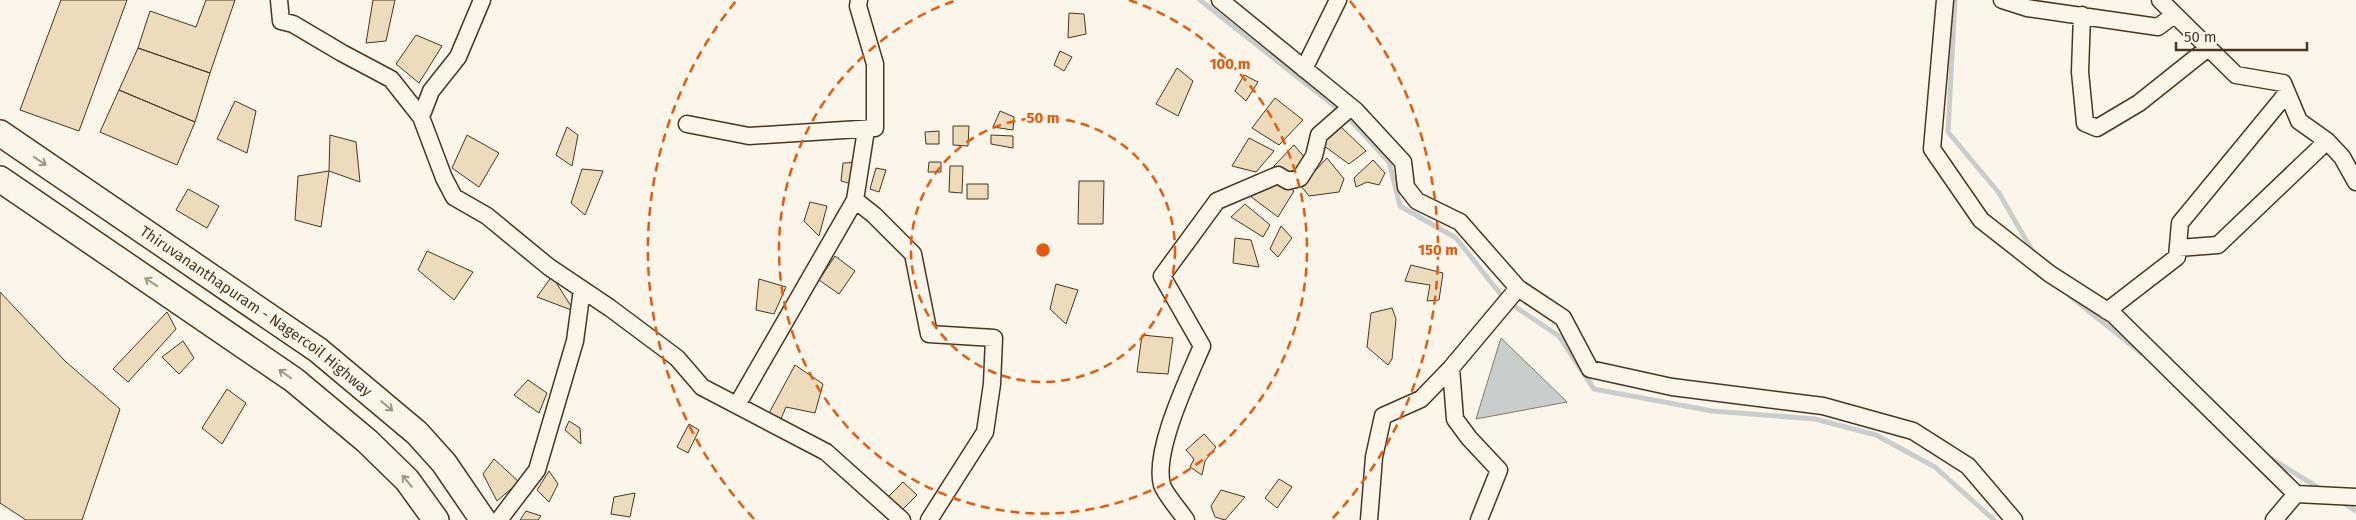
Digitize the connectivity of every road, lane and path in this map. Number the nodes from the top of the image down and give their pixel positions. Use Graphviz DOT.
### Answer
graph roads {
  1 [pos="278,0"];
  2 [pos="482,0"];
  3 [pos="858,0"];
  4 [pos="1220,0"];
  5 [pos="1338,0"];
  6 [pos="1945,0"];
  7 [pos="2002,0"];
  8 [pos="2160,0"];
  9 [pos="2082,14"];
  10 [pos="2174,15"];
  11 [pos="2208,48"];
  12 [pos="1304,69"];
  13 [pos="2287,93"];
  14 [pos="1351,107"];
  15 [pos="421,118"];
  16 [pos="687,124"];
  17 [pos="866,130"];
  18 [pos="0,133"];
  19 [pos="2327,141"];
  20 [pos="0,179"];
  21 [pos="2356,182"];
  22 [pos="855,200"];
  23 [pos="2178,248"];
  24 [pos="1518,288"];
  25 [pos="582,289"];
  26 [pos="2108,311"];
  27 [pos="1451,368"];
  28 [pos="737,405"];
  29 [pos="2296,494"];
  30 [pos="2356,497"];
  31 [pos="436,520"];
  32 [pos="483,520"];
  33 [pos="500,520"];
  34 [pos="902,520"];
  35 [pos="929,520"];
  36 [pos="1186,520"];
  37 [pos="1369,520"];
  38 [pos="1479,520"];
  39 [pos="2014,520"];
  40 [pos="2274,520"];
  1 -- 15 [label="street"];
  2 -- 15 [label="street"];
  3 -- 17 [label="street"];
  4 -- 12 [label="street"];
  5 -- 12 [label="street"];
  6 -- 26 [label="street"];
  7 -- 9 [label="street"];
  8 -- 10 [label="street"];
  9 -- 10 [label="street"];
  9 -- 11 [label="street"];
  10 -- 11 [label="street"];
  11 -- 13 [label="street"];
  12 -- 14 [label="street"];
  13 -- 19 [label="street"];
  13 -- 23 [label="street"];
  14 -- 24 [label="street"];
  14 -- 36 [label="street"];
  15 -- 25 [label="street"];
  16 -- 17 [label="street"];
  17 -- 22 [label="street"];
  18 -- 32 [label="main road, Thiruvananthapuram - Nagercoil Highway, one-way"];
  19 -- 21 [label="street"];
  19 -- 23 [label="street"];
  31 -- 20 [label="main road, one-way"];
  22 -- 28 [label="street"];
  22 -- 35 [label="street"];
  23 -- 26 [label="street"];
  24 -- 27 [label="street"];
  24 -- 39 [label="street"];
  25 -- 28 [label="street"];
  25 -- 33 [label="street"];
  26 -- 29 [label="street"];
  27 -- 37 [label="street"];
  27 -- 38 [label="street"];
  28 -- 34 [label="street"];
  29 -- 30 [label="street"];
  29 -- 40 [label="street"];
}
